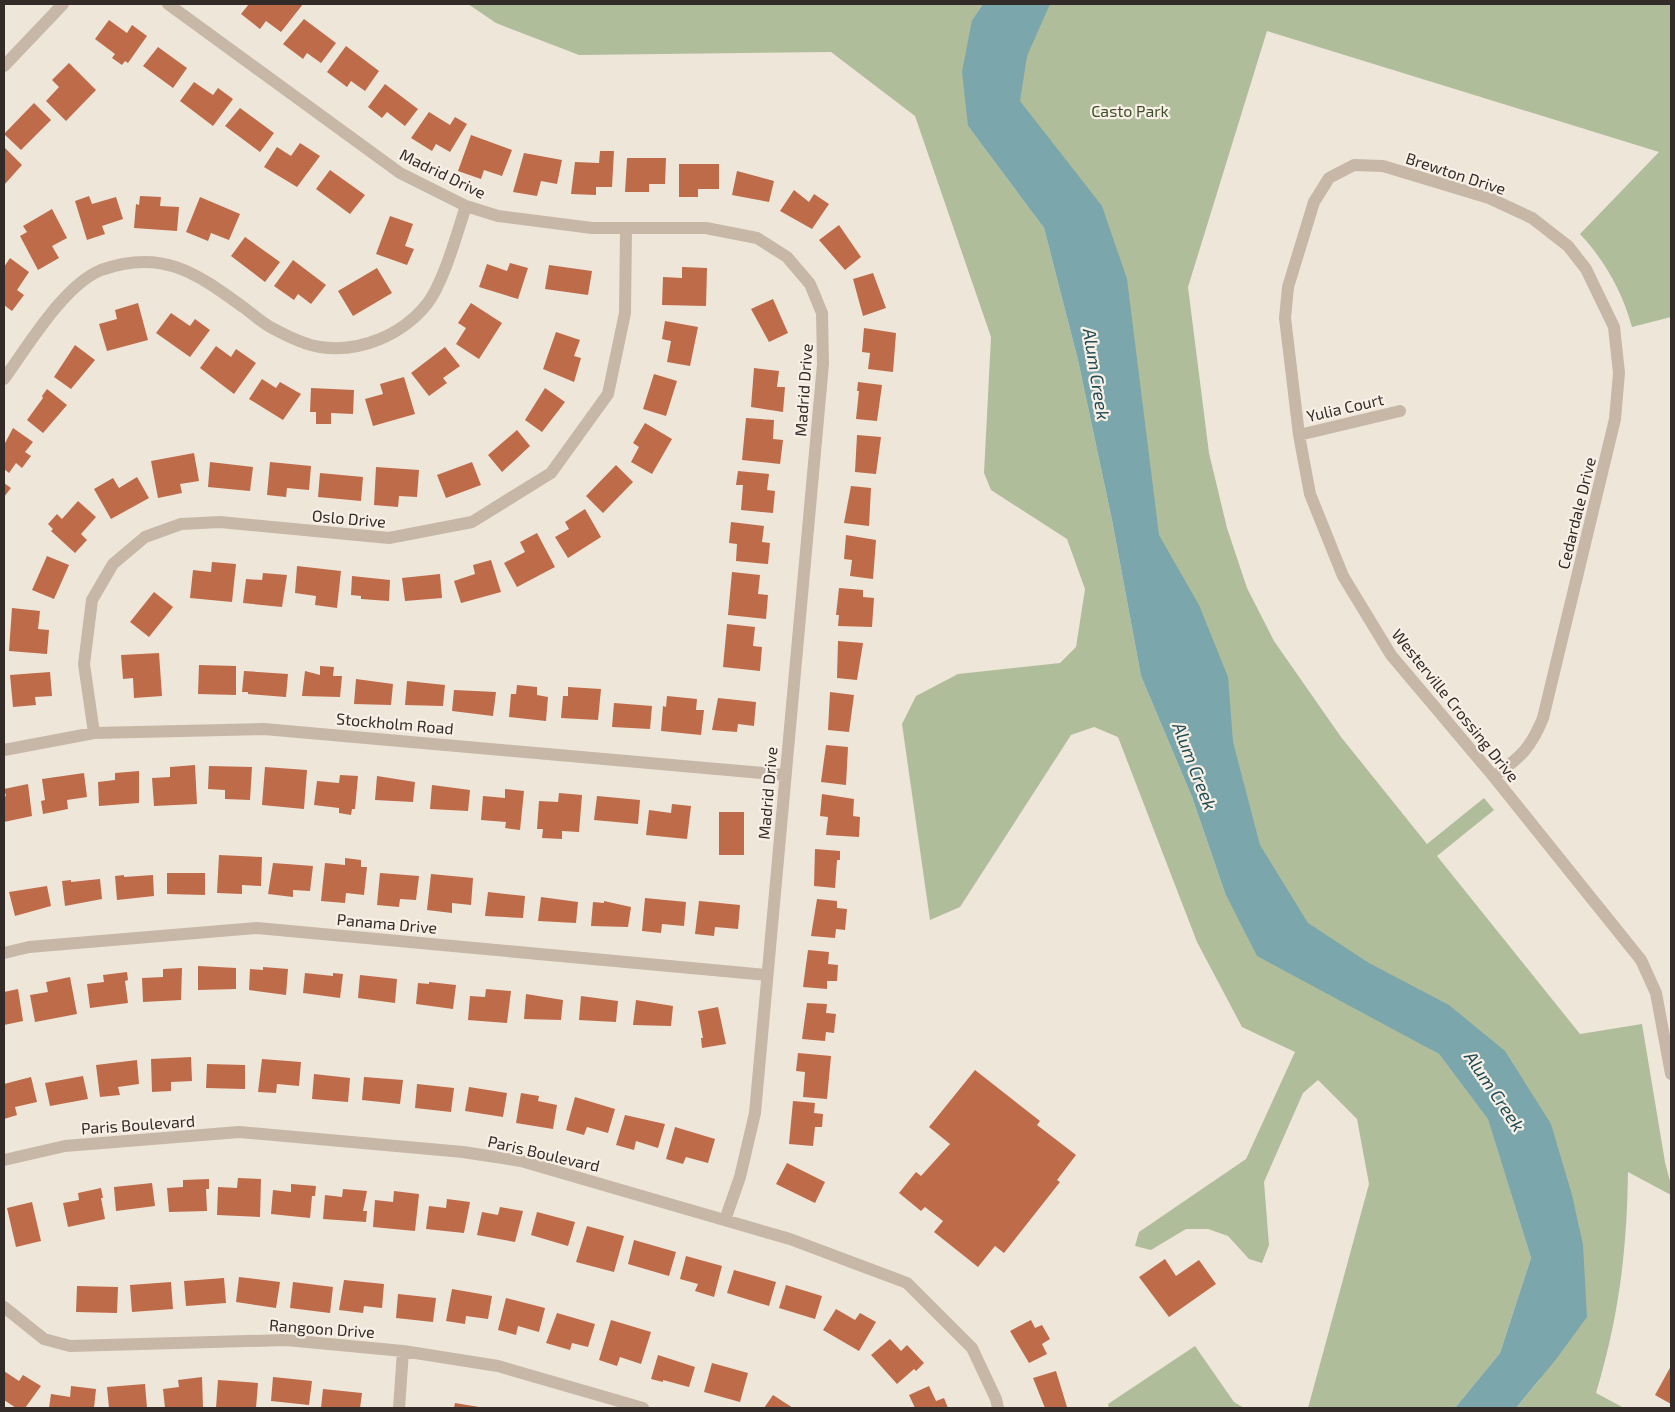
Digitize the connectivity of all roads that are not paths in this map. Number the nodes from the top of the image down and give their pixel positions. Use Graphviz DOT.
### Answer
graph roads {
  1 [pos="63,4"];
  2 [pos="168,4"];
  3 [pos="4,66"];
  4 [pos="1383,166"];
  5 [pos="466,206"];
  6 [pos="626,229"];
  7 [pos="1568,246"];
  8 [pos="4,379"];
  9 [pos="1400,412"];
  10 [pos="1298,435"];
  11 [pos="94,733"];
  12 [pos="4,750"];
  13 [pos="785,775"];
  14 [pos="1494,777"];
  15 [pos="4,953"];
  16 [pos="767,975"];
  17 [pos="1671,1074"];
  18 [pos="4,1160"];
  19 [pos="725,1220"];
  20 [pos="4,1307"];
  21 [pos="403,1350"];
  22 [pos="399,1408"];
  23 [pos="643,1408"];
  24 [pos="998,1408"];
  1 -- 3 [label="street"];
  2 -- 5 [label="street, Madrid Drive"];
  4 -- 7 [label="street, Brewton Drive"];
  4 -- 10 [label="street, Westerville Crossing Drive"];
  5 -- 6 [label="street, Madrid Drive"];
  5 -- 8 [label="street"];
  6 -- 11 [label="street, Oslo Drive"];
  6 -- 13 [label="street, Madrid Drive"];
  7 -- 14 [label="street, Cedardale Drive"];
  9 -- 10 [label="street, Yulia Court"];
  10 -- 14 [label="street, Westerville Crossing Drive"];
  11 -- 12 [label="street, Stockholm Road"];
  11 -- 13 [label="street, Stockholm Road"];
  13 -- 16 [label="street, Madrid Drive"];
  14 -- 17 [label="street, Westerville Crossing Drive"];
  15 -- 16 [label="street, Panama Drive"];
  16 -- 19 [label="street, Madrid Drive"];
  18 -- 19 [label="street, Paris Boulevard"];
  19 -- 24 [label="street, Paris Boulevard"];
  20 -- 21 [label="street, Rangoon Drive"];
  21 -- 22 [label="street"];
  21 -- 23 [label="street, Rangoon Drive"];
}
